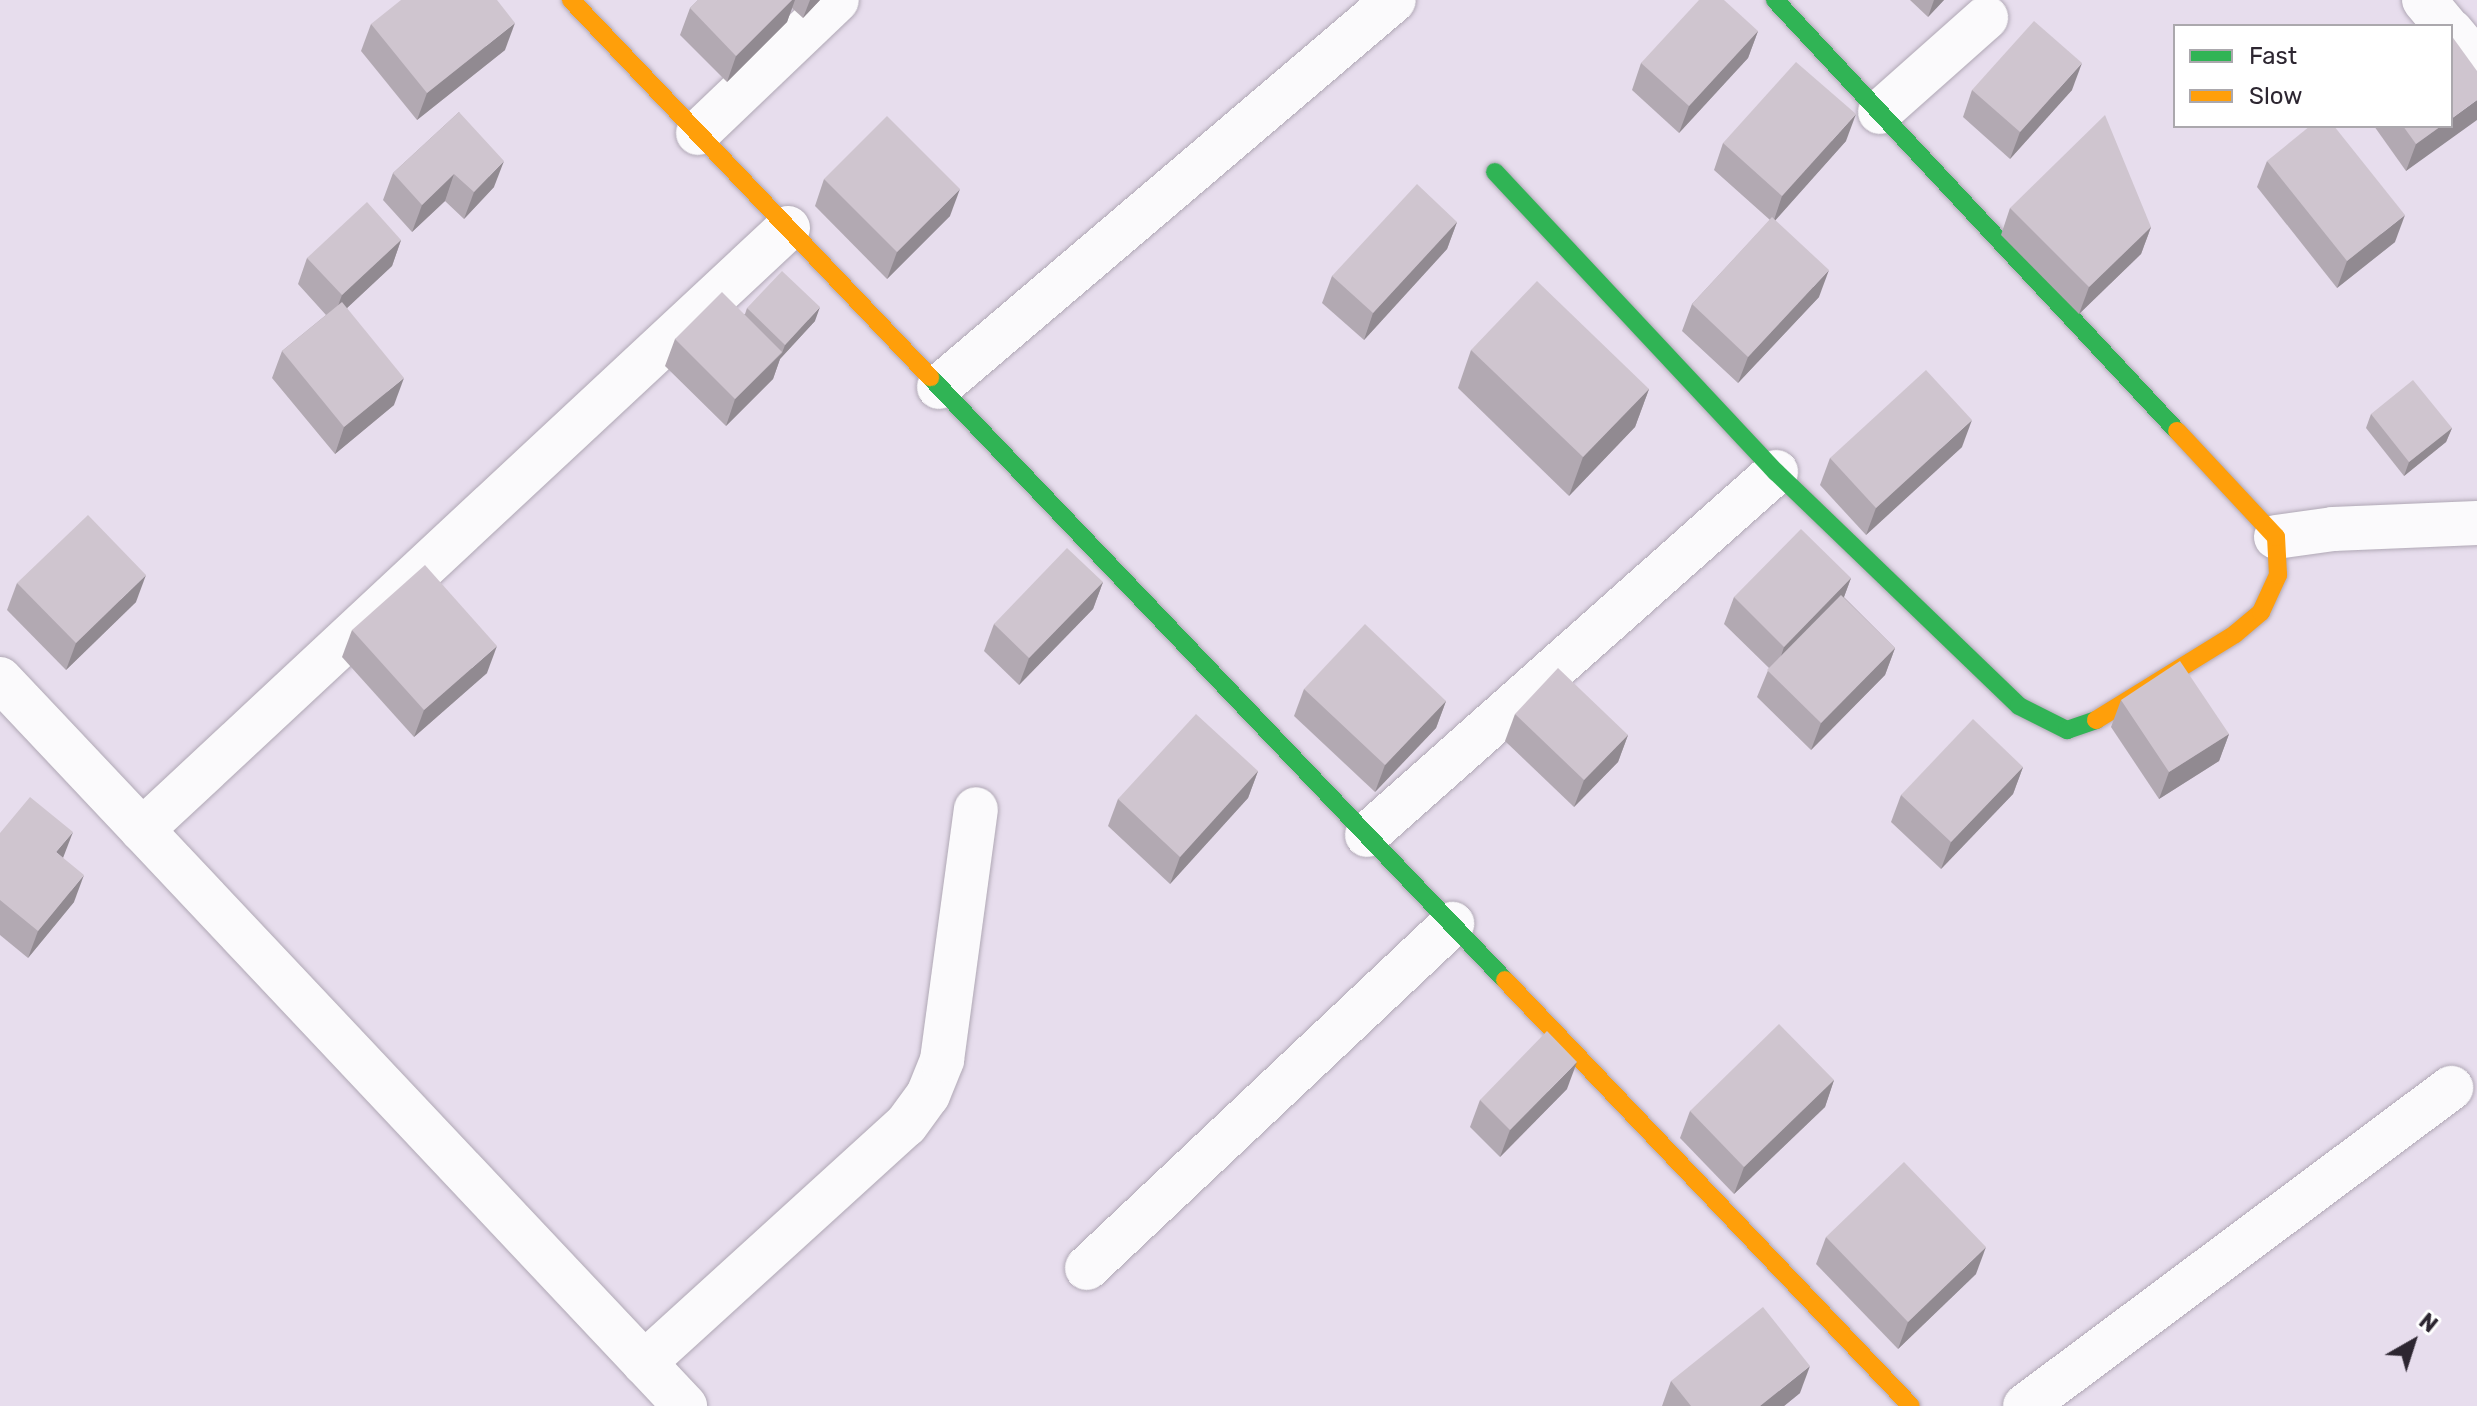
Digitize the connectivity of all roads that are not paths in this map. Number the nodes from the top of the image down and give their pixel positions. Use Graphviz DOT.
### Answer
graph roads {
  1 [pos="571,0"];
  2 [pos="837,0"];
  3 [pos="1394,0"];
  4 [pos="1775,0"];
  5 [pos="2424,0"];
  6 [pos="1986,18"];
  7 [pos="2444,24"];
  8 [pos="2453,33"];
  9 [pos="2477,62"];
  10 [pos="1880,112"];
  11 [pos="698,133"];
  12 [pos="1495,172"];
  13 [pos="788,228"];
  14 [pos="939,387"];
  15 [pos="1776,472"];
  16 [pos="2477,523"];
  17 [pos="2276,537"];
  18 [pos="0,679"];
  19 [pos="976,809"];
  20 [pos="142,830"];
  21 [pos="1367,835"];
  22 [pos="1452,924"];
  23 [pos="2451,1088"];
  24 [pos="1087,1268"];
  25 [pos="644,1363"];
  26 [pos="685,1406"];
  27 [pos="1911,1406"];
  28 [pos="2025,1406"];
  1 -- 11 [label="street"];
  2 -- 11 [label="street"];
  3 -- 14 [label="street"];
  4 -- 10 [label="street"];
  5 -- 7 [label="street"];
  6 -- 10 [label="street"];
  8 -- 9 [label="street"];
  10 -- 17 [label="street"];
  11 -- 13 [label="street"];
  12 -- 15 [label="street"];
  13 -- 14 [label="street"];
  13 -- 20 [label="street"];
  14 -- 21 [label="street"];
  15 -- 17 [label="street"];
  15 -- 21 [label="street"];
  16 -- 17 [label="street"];
  18 -- 20 [label="street"];
  19 -- 25 [label="street"];
  20 -- 25 [label="street"];
  21 -- 22 [label="street"];
  22 -- 24 [label="street"];
  22 -- 27 [label="street"];
  23 -- 28 [label="street"];
  25 -- 26 [label="street"];
}
